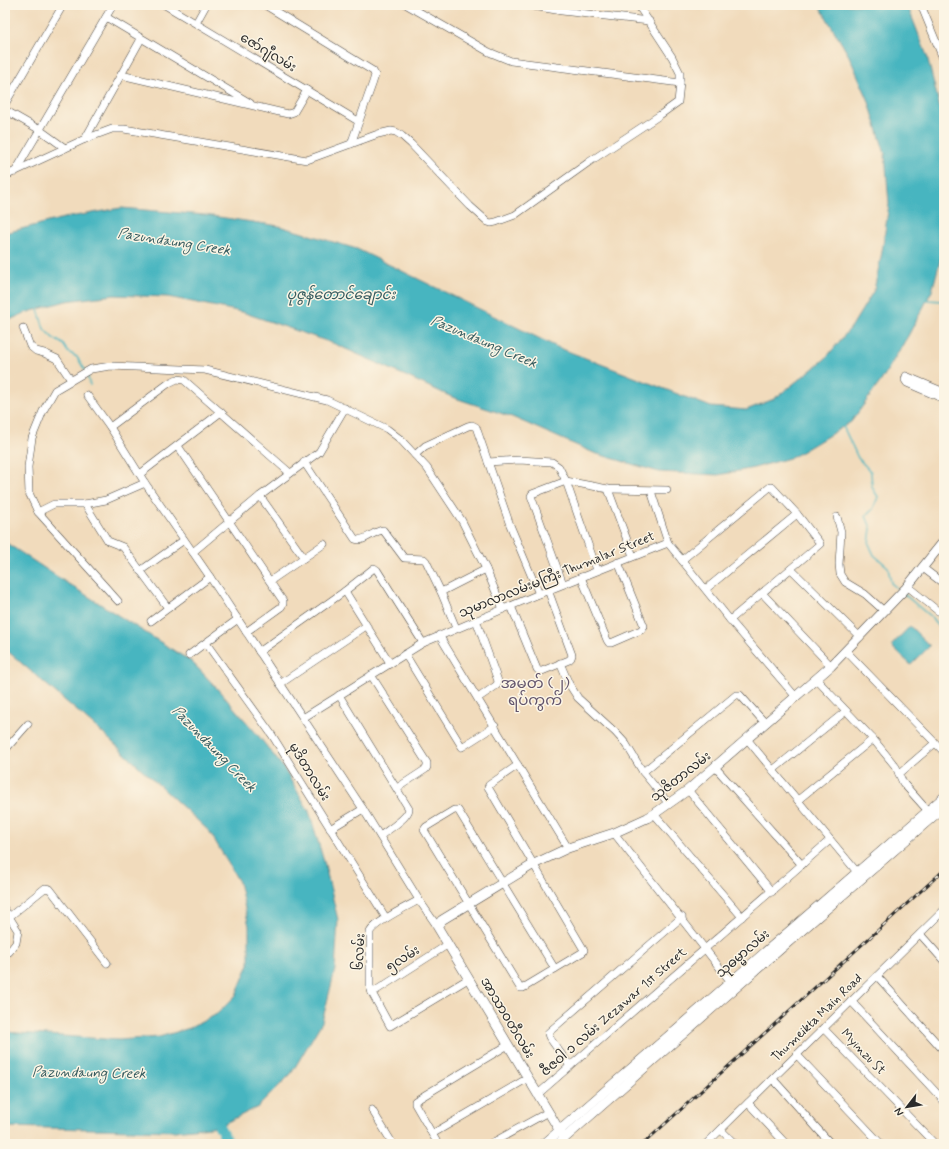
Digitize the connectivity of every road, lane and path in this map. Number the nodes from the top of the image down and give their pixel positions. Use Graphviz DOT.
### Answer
graph roads {
  1 [pos="63,5"];
  2 [pos="113,5"];
  3 [pos="165,5"];
  4 [pos="206,5"];
  5 [pos="265,5"];
  6 [pos="407,5"];
  7 [pos="527,5"];
  8 [pos="638,5"];
  9 [pos="921,5"];
  10 [pos="564,8"];
  11 [pos="106,17"];
  12 [pos="649,21"];
  13 [pos="196,23"];
  14 [pos="141,39"];
  15 [pos="944,61"];
  16 [pos="121,75"];
  17 [pos="680,83"];
  18 [pos="307,90"];
  19 [pos="5,104"];
  20 [pos="256,107"];
  21 [pos="5,110"];
  22 [pos="358,121"];
  23 [pos="40,130"];
  24 [pos="85,139"];
  25 [pos="351,144"];
  26 [pos="65,148"];
  27 [pos="15,172"];
  28 [pos="5,176"];
  29 [pos="23,328"];
  30 [pos="71,380"];
  31 [pos="944,392"];
  32 [pos="87,395"];
  33 [pos="944,399"];
  34 [pos="345,408"];
  35 [pos="221,412"];
  36 [pos="110,427"];
  37 [pos="178,446"];
  38 [pos="415,455"];
  39 [pos="304,462"];
  40 [pos="488,462"];
  41 [pos="290,473"];
  42 [pos="140,474"];
  43 [pos="566,481"];
  44 [pos="145,483"];
  45 [pos="608,489"];
  46 [pos="667,490"];
  47 [pos="651,491"];
  48 [pos="260,496"];
  49 [pos="85,504"];
  50 [pos="38,512"];
  51 [pos="797,514"];
  52 [pos="837,517"];
  53 [pos="229,522"];
  54 [pos="184,540"];
  55 [pos="944,541"];
  56 [pos="668,542"];
  57 [pos="324,544"];
  58 [pos="193,552"];
  59 [pos="633,556"];
  60 [pos="304,558"];
  61 [pos="682,560"];
  62 [pos="618,562"];
  63 [pos="924,568"];
  64 [pos="486,569"];
  65 [pos="791,569"];
  66 [pos="140,570"];
  67 [pos="597,570"];
  68 [pos="210,577"];
  69 [pos="581,577"];
  70 [pos="270,581"];
  71 [pos="563,584"];
  72 [pos="944,584"];
  73 [pos="907,587"];
  74 [pos="548,590"];
  75 [pos="706,590"];
  76 [pos="344,591"];
  77 [pos="441,592"];
  78 [pos="762,593"];
  79 [pos="538,594"];
  80 [pos="118,601"];
  81 [pos="511,606"];
  82 [pos="168,608"];
  83 [pos="503,609"];
  84 [pos="884,611"];
  85 [pos="938,611"];
  86 [pos="238,620"];
  87 [pos="476,620"];
  88 [pos="730,620"];
  89 [pos="151,621"];
  90 [pos="366,626"];
  91 [pos="456,628"];
  92 [pos="246,632"];
  93 [pos="440,635"];
  94 [pos="860,637"];
  95 [pos="206,643"];
  96 [pos="423,643"];
  97 [pos="846,651"];
  98 [pos="259,652"];
  99 [pos="405,654"];
  100 [pos="189,655"];
  101 [pos="390,663"];
  102 [pos="560,663"];
  103 [pos="831,666"];
  104 [pos="371,675"];
  105 [pos="816,679"];
  106 [pos="280,684"];
  107 [pos="339,695"];
  108 [pos="796,697"];
  109 [pos="478,698"];
  110 [pos="846,711"];
  111 [pos="303,718"];
  112 [pos="765,723"];
  113 [pos="28,724"];
  114 [pos="495,726"];
  115 [pos="747,739"];
  116 [pos="874,739"];
  117 [pos="935,744"];
  118 [pos="5,750"];
  119 [pos="944,752"];
  120 [pos="518,765"];
  121 [pos="715,767"];
  122 [pos="773,770"];
  123 [pos="643,772"];
  124 [pos="899,774"];
  125 [pos="398,788"];
  126 [pos="688,790"];
  127 [pos="944,797"];
  128 [pos="798,800"];
  129 [pos="669,804"];
  130 [pos="944,807"];
  131 [pos="363,809"];
  132 [pos="928,811"];
  133 [pos="654,814"];
  134 [pos="330,829"];
  135 [pos="614,833"];
  136 [pos="908,833"];
  137 [pos="380,836"];
  138 [pos="830,840"];
  139 [pos="568,848"];
  140 [pos="534,864"];
  141 [pos="802,865"];
  142 [pos="857,872"];
  143 [pos="502,883"];
  144 [pos="772,892"];
  145 [pos="419,900"];
  146 [pos="469,903"];
  147 [pos="944,910"];
  148 [pos="7,913"];
  149 [pos="682,917"];
  150 [pos="742,917"];
  151 [pos="386,918"];
  152 [pos="439,923"];
  153 [pos="920,934"];
  154 [pos="447,945"];
  155 [pos="705,948"];
  156 [pos="5,953"];
  157 [pos="944,961"];
  158 [pos="107,963"];
  159 [pos="555,970"];
  160 [pos="877,976"];
  161 [pos="468,979"];
  162 [pos="731,982"];
  163 [pos="372,993"];
  164 [pos="851,1000"];
  165 [pos="824,1028"];
  166 [pos="508,1045"];
  167 [pos="944,1051"];
  168 [pos="797,1055"];
  169 [pos="570,1066"];
  170 [pos="528,1078"];
  171 [pos="773,1079"];
  172 [pos="538,1094"];
  173 [pos="944,1101"];
  174 [pos="748,1103"];
  175 [pos="372,1110"];
  176 [pos="548,1112"];
  177 [pos="721,1130"];
  178 [pos="432,1134"];
  179 [pos="562,1139"];
  180 [pos="393,1144"];
  181 [pos="438,1144"];
  182 [pos="490,1144"];
  183 [pos="544,1144"];
  184 [pos="706,1144"];
  185 [pos="735,1144"];
  186 [pos="786,1144"];
  187 [pos="831,1144"];
  188 [pos="881,1144"];
  189 [pos="935,1144"];
  1 -- 19 [label="street"];
  2 -- 11 [label="street"];
  3 -- 13 [label="street, ဇော်ဂျီလမ်း"];
  4 -- 13 [label="street"];
  5 -- 22 [label="street"];
  6 -- 17 [label="street"];
  7 -- 10 [label="street"];
  8 -- 12 [label="street"];
  9 -- 15 [label="street"];
  10 -- 12 [label="street"];
  11 -- 14 [label="street"];
  11 -- 23 [label="street"];
  12 -- 17 [label="street"];
  13 -- 18 [label="street, ဇော်ဂျီလမ်း"];
  14 -- 16 [label="street"];
  14 -- 20 [label="street"];
  16 -- 20 [label="street"];
  16 -- 24 [label="street"];
  17 -- 25 [label="street"];
  18 -- 20 [label="street"];
  18 -- 22 [label="street, ဇော်ဂျီလမ်း"];
  21 -- 23 [label="street"];
  22 -- 25 [label="street"];
  23 -- 26 [label="street"];
  23 -- 27 [label="street"];
  24 -- 25 [label="street"];
  24 -- 26 [label="street"];
  26 -- 27 [label="street"];
  27 -- 28 [label="street"];
  29 -- 30 [label="street"];
  30 -- 34 [label="street"];
  30 -- 50 [label="street"];
  31 -- 33 [label="street"];
  32 -- 36 [label="street"];
  34 -- 38 [label="street"];
  34 -- 39 [label="street"];
  35 -- 36 [label="street"];
  35 -- 37 [label="street"];
  35 -- 41 [label="street"];
  36 -- 42 [label="street"];
  37 -- 42 [label="street"];
  37 -- 53 [label="street"];
  38 -- 40 [label="street"];
  38 -- 64 [label="street"];
  39 -- 41 [label="street"];
  39 -- 77 [label="street"];
  40 -- 43 [label="street"];
  40 -- 79 [label="street"];
  41 -- 48 [label="street"];
  42 -- 44 [label="street"];
  43 -- 45 [label="street"];
  43 -- 67 [label="street"];
  43 -- 71 [label="street"];
  44 -- 49 [label="street"];
  44 -- 54 [label="street"];
  45 -- 47 [label="street"];
  45 -- 59 [label="street"];
  46 -- 47 [label="street"];
  47 -- 56 [label="street"];
  48 -- 53 [label="street"];
  48 -- 60 [label="street"];
  49 -- 50 [label="street"];
  49 -- 66 [label="street"];
  50 -- 80 [label="street"];
  51 -- 61 [label="street"];
  51 -- 65 [label="street"];
  51 -- 75 [label="street"];
  52 -- 84 [label="street"];
  53 -- 58 [label="street"];
  53 -- 70 [label="street"];
  54 -- 58 [label="street"];
  54 -- 66 [label="street"];
  55 -- 63 [label="main road"];
  56 -- 59 [label="street, သုမာလာလမ်းမကြီး Thumalar Street"];
  56 -- 61 [label="street, သုမာလာလမ်းမကြီး Thumalar Street"];
  57 -- 60 [label="street"];
  58 -- 68 [label="street"];
  59 -- 62 [label="street, သုမာလာလမ်းမကြီး Thumalar Street"];
  60 -- 70 [label="street"];
  61 -- 75 [label="street, သုမာလာလမ်းမကြီး Thumalar Street"];
  62 -- 67 [label="street, သုမာလာလမ်းမကြီး Thumalar Street"];
  62 -- 69 [label="street"];
  63 -- 72 [label="street"];
  63 -- 73 [label="main road"];
  64 -- 77 [label="street"];
  64 -- 83 [label="street"];
  65 -- 78 [label="street"];
  65 -- 94 [label="street"];
  66 -- 82 [label="street"];
  67 -- 69 [label="street, သုမာလာလမ်းမကြီး Thumalar Street"];
  68 -- 82 [label="street"];
  68 -- 86 [label="street"];
  69 -- 71 [label="street, သုမာလာလမ်းမကြီး Thumalar Street"];
  70 -- 92 [label="street"];
  71 -- 74 [label="street, သုမာလာလမ်းမကြီး Thumalar Street"];
  73 -- 84 [label="main road, သုဇိတာလမ်း"];
  73 -- 85 [label="street"];
  74 -- 79 [label="street, သုမာလာလမ်းမကြီး Thumalar Street"];
  74 -- 102 [label="street"];
  75 -- 88 [label="street, သုမာလာလမ်းမကြီး Thumalar Street"];
  76 -- 90 [label="street"];
  76 -- 96 [label="street"];
  76 -- 98 [label="street"];
  77 -- 91 [label="street"];
  78 -- 88 [label="street"];
  78 -- 103 [label="street"];
  79 -- 81 [label="street, သုမာလာလမ်းမကြီး Thumalar Street"];
  81 -- 83 [label="street, သုမာလာလမ်းမကြီး Thumalar Street"];
  81 -- 102 [label="street"];
  82 -- 89 [label="street"];
  83 -- 87 [label="street, သုမာလာလမ်းမကြီး Thumalar Street"];
  84 -- 94 [label="main road, သုဇိတာလမ်း"];
  86 -- 92 [label="street"];
  86 -- 95 [label="street"];
  87 -- 91 [label="street, သုမာလာလမ်းမကြီး Thumalar Street"];
  87 -- 109 [label="street"];
  88 -- 108 [label="street, သုမာလာလမ်းမကြီး Thumalar Street"];
  90 -- 101 [label="street"];
  90 -- 106 [label="street"];
  91 -- 93 [label="street, သုမာလာလမ်းမကြီး Thumalar Street"];
  92 -- 98 [label="street"];
  93 -- 96 [label="street, သုမာလာလမ်းမကြီး Thumalar Street"];
  93 -- 109 [label="street"];
  94 -- 97 [label="main road, သုဇိတာလမ်း"];
  95 -- 100 [label="street"];
  95 -- 134 [label="street, မုဒိတာလမ်း"];
  96 -- 99 [label="street, သုမာလာလမ်းမကြီး Thumalar Street"];
  97 -- 103 [label="main road, သုဇိတာလမ်း"];
  97 -- 117 [label="street"];
  98 -- 106 [label="street"];
  99 -- 101 [label="street, သုမာလာလမ်းမကြီး Thumalar Street"];
  99 -- 114 [label="street"];
  101 -- 104 [label="street, သုမာလာလမ်းမကြီး Thumalar Street"];
  102 -- 123 [label="street"];
  103 -- 105 [label="main road, သုဇိတာလမ်း"];
  104 -- 107 [label="street, သုမာလာလမ်းမကြီး Thumalar Street"];
  104 -- 125 [label="street"];
  105 -- 108 [label="main road, သုဇိတာလမ်း"];
  105 -- 110 [label="street"];
  106 -- 111 [label="street"];
  107 -- 111 [label="street, သုမာလာလမ်းမကြီး Thumalar Street"];
  107 -- 125 [label="street"];
  108 -- 112 [label="main road, သုဇိတာလမ်း"];
  109 -- 114 [label="street"];
  110 -- 116 [label="street"];
  110 -- 122 [label="street"];
  111 -- 131 [label="street"];
  112 -- 115 [label="main road, သုဇိတာလမ်း"];
  112 -- 123 [label="street"];
  113 -- 118 [label="street"];
  114 -- 120 [label="street"];
  115 -- 121 [label="main road, သုဇိတာလမ်း"];
  115 -- 122 [label="street"];
  116 -- 124 [label="street"];
  116 -- 128 [label="street"];
  117 -- 119 [label="street"];
  117 -- 124 [label="street"];
  120 -- 139 [label="street"];
  120 -- 140 [label="street"];
  121 -- 126 [label="main road, သုဇိတာလမ်း"];
  121 -- 141 [label="street"];
  122 -- 128 [label="street"];
  123 -- 129 [label="street"];
  124 -- 132 [label="street"];
  125 -- 137 [label="street"];
  126 -- 129 [label="main road, သုဇိတာလမ်း"];
  126 -- 144 [label="street"];
  127 -- 132 [label="main road, သုဓမ္မာလမ်း"];
  128 -- 138 [label="street"];
  129 -- 133 [label="main road, သုဇိတာလမ်း"];
  130 -- 136 [label="main road, သုဓမ္မာလမ်း"];
  131 -- 134 [label="street"];
  131 -- 137 [label="street"];
  132 -- 136 [label="main road, သုဓမ္မာလမ်း"];
  133 -- 135 [label="main road, သုဇိတာလမ်း"];
  133 -- 150 [label="street"];
  134 -- 151 [label="street, မုဒိတာလမ်း"];
  135 -- 139 [label="main road, သုဇိတာလမ်း"];
  135 -- 149 [label="street"];
  136 -- 142 [label="main road, သုဓမ္မာလမ်း"];
  136 -- 179 [label="main road, သုဓမ္မာလမ်း"];
  137 -- 145 [label="street"];
  138 -- 141 [label="street, ဇီဇဝါ ၁ လမ်း Zezawar 1st Street"];
  138 -- 142 [label="street"];
  139 -- 140 [label="main road, သုဇိတာလမ်း"];
  140 -- 143 [label="main road, သုဇိတာလမ်း"];
  140 -- 159 [label="street"];
  141 -- 144 [label="street, ဇီဇဝါ ၁ လမ်း Zezawar 1st Street"];
  142 -- 162 [label="main road, သုဓမ္မာလမ်း"];
  143 -- 146 [label="main road, သုဇိတာလမ်း"];
  143 -- 146 [label="street"];
  143 -- 159 [label="street"];
  144 -- 150 [label="street, ဇီဇဝါ ၁ လမ်း Zezawar 1st Street"];
  145 -- 151 [label="street, ၆လမ်း"];
  145 -- 152 [label="street"];
  146 -- 152 [label="main road, သုဇိတာလမ်း"];
  146 -- 159 [label="street"];
  147 -- 153 [label="street, Thumeikta Main Road"];
  148 -- 156 [label="street"];
  148 -- 158 [label="street"];
  149 -- 155 [label="street"];
  149 -- 169 [label="street"];
  150 -- 155 [label="street, ဇီဇဝါ ၁ လမ်း Zezawar 1st Street"];
  151 -- 163 [label="street, ၆လမ်း"];
  152 -- 154 [label="main road, အာသာဝတီလမ်း"];
  153 -- 157 [label="street"];
  153 -- 160 [label="street, Thumeikta Main Road"];
  154 -- 161 [label="main road, အာသာဝတီလမ်း"];
  154 -- 163 [label="street, ၅လမ်း"];
  155 -- 162 [label="street"];
  155 -- 169 [label="street, ဇီဇဝါ ၁ လမ်း Zezawar 1st Street"];
  160 -- 164 [label="street, Thumeikta Main Road"];
  160 -- 167 [label="street"];
  161 -- 163 [label="street, ၆လမ်း"];
  161 -- 166 [label="main road, အာသာဝတီလမ်း"];
  162 -- 179 [label="main road, သုဓမ္မာလမ်း"];
  164 -- 165 [label="street, Thumeikta Main Road"];
  164 -- 173 [label="street"];
  165 -- 168 [label="street, Thumeikta Main Road"];
  165 -- 189 [label="street, Myinzu St"];
  166 -- 170 [label="main road, အာသာဝတီလမ်း"];
  166 -- 178 [label="street"];
  168 -- 171 [label="street, Thumeikta Main Road"];
  168 -- 188 [label="street"];
  169 -- 172 [label="street, ဇီဇဝါ ၁ လမ်း Zezawar 1st Street"];
  170 -- 172 [label="main road, အာသာဝတီလမ်း"];
  170 -- 178 [label="street"];
  171 -- 174 [label="street, Thumeikta Main Road"];
  171 -- 187 [label="street"];
  172 -- 176 [label="main road, အာသာဝတီလမ်း"];
  174 -- 177 [label="street, Thumeikta Main Road"];
  174 -- 186 [label="street"];
  175 -- 180 [label="street"];
  176 -- 179 [label="main road, အာသာဝတီလမ်း"];
  176 -- 182 [label="street"];
  177 -- 184 [label="street, Thumeikta Main Road"];
  177 -- 185 [label="street"];
  178 -- 181 [label="street"];
  179 -- 183 [label="main road"];
}
